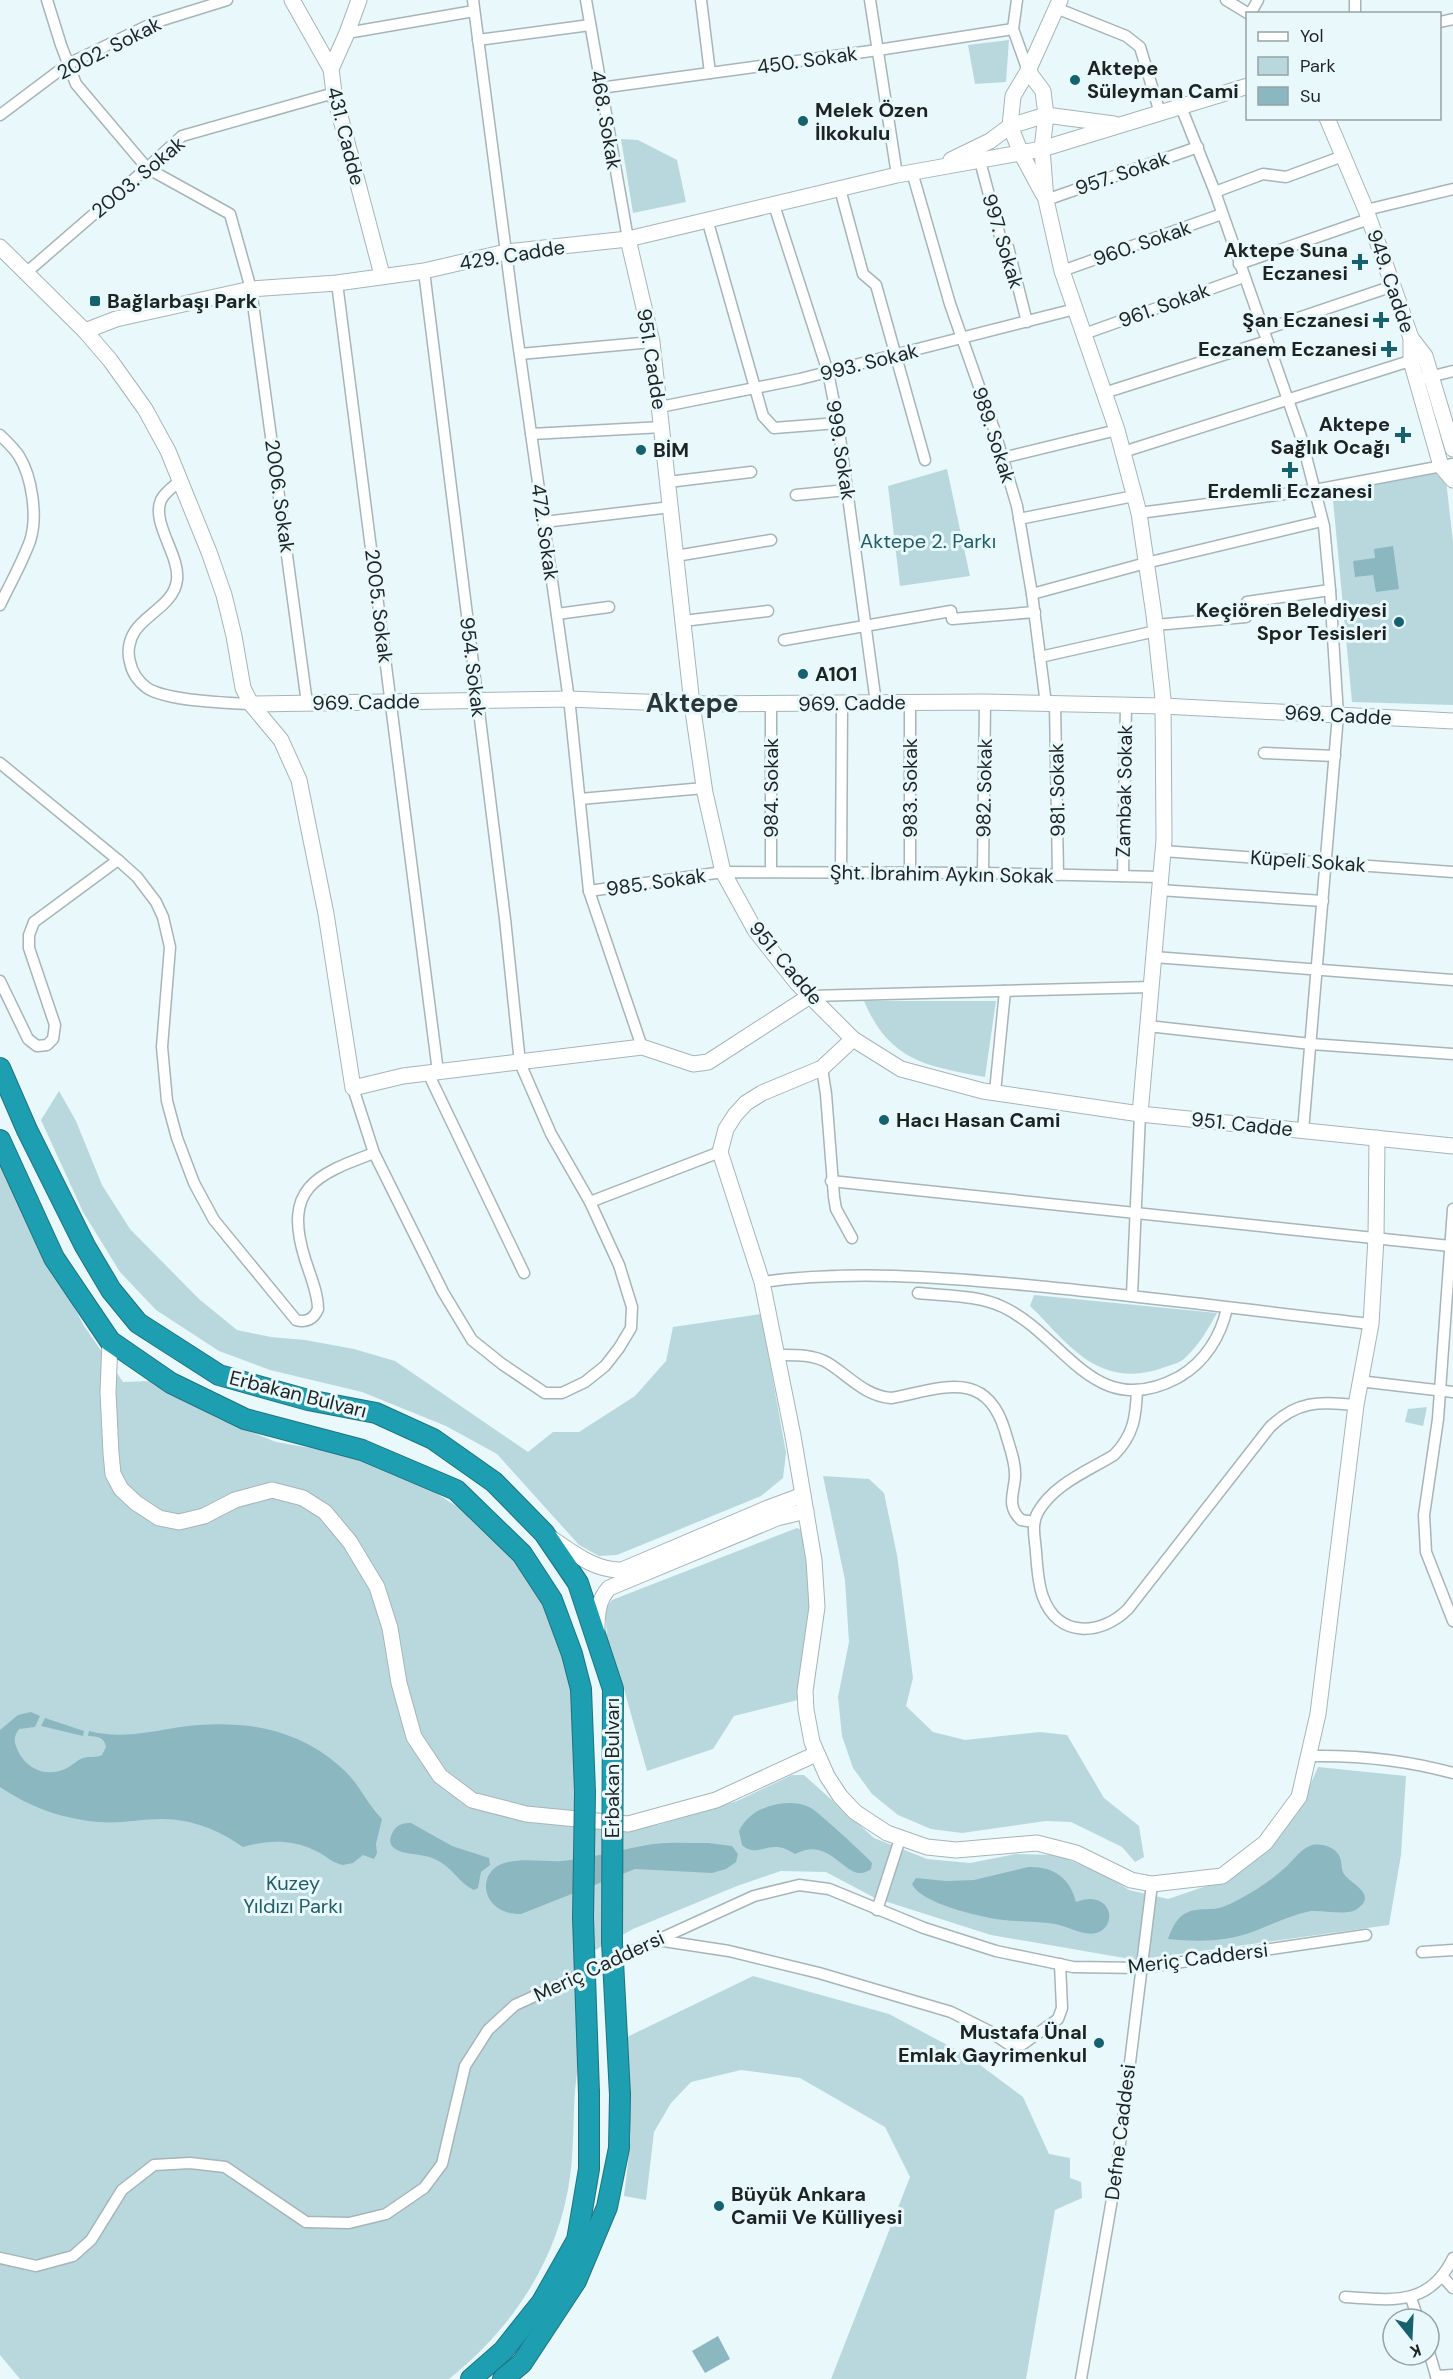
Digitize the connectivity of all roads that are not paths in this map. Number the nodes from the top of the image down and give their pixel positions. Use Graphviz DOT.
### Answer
graph roads {
  1 [pos="47,0"];
  2 [pos="227,0"];
  3 [pos="292,0"];
  4 [pos="359,0"];
  5 [pos="586,0"];
  6 [pos="701,0"];
  7 [pos="870,0"];
  8 [pos="1017,0"];
  9 [pos="1226,0"];
  10 [pos="1058,4"];
  11 [pos="473,5"];
  12 [pos="1247,12"];
  13 [pos="590,25"];
  14 [pos="1013,29"];
  15 [pos="347,33"];
  16 [pos="478,40"];
  17 [pos="878,50"];
  18 [pos="68,64"];
  19 [pos="331,69"];
  20 [pos="1028,71"];
  21 [pos="710,73"];
  22 [pos="1246,87"];
  23 [pos="600,88"];
  24 [pos="334,93"];
  25 [pos="1181,107"];
  26 [pos="1160,113"];
  27 [pos="0,115"];
  28 [pos="1046,115"];
  29 [pos="1328,120"];
  30 [pos="1118,125"];
  31 [pos="1010,126"];
  32 [pos="1198,147"];
  33 [pos="1042,149"];
  34 [pos="1021,153"];
  35 [pos="1343,156"];
  36 [pos="980,161"];
  37 [pos="938,167"];
  38 [pos="147,168"];
  39 [pos="905,174"];
  40 [pos="840,189"];
  41 [pos="1453,189"];
  42 [pos="1215,192"];
  43 [pos="1046,200"];
  44 [pos="774,205"];
  45 [pos="1222,214"];
  46 [pos="1368,215"];
  47 [pos="707,219"];
  48 [pos="628,239"];
  49 [pos="0,247"];
  50 [pos="506,252"];
  51 [pos="1239,264"];
  52 [pos="424,271"];
  53 [pos="1062,271"];
  54 [pos="27,272"];
  55 [pos="382,275"];
  56 [pos="1244,277"];
  57 [pos="337,283"];
  58 [pos="1393,286"];
  59 [pos="251,289"];
  60 [pos="1075,309"];
  61 [pos="1027,322"];
  62 [pos="85,331"];
  63 [pos="1084,334"];
  64 [pos="1265,335"];
  65 [pos="962,339"];
  66 [pos="652,342"];
  67 [pos="520,354"];
  68 [pos="896,356"];
  69 [pos="1417,356"];
  70 [pos="1453,371"];
  71 [pos="828,372"];
  72 [pos="1424,378"];
  73 [pos="756,389"];
  74 [pos="1104,393"];
  75 [pos="1287,398"];
  76 [pos="660,407"];
  77 [pos="838,423"];
  78 [pos="663,427"];
  79 [pos="1117,430"];
  80 [pos="531,434"];
  81 [pos="0,435"];
  82 [pos="1453,449"];
  83 [pos="1123,452"];
  84 [pos="1002,458"];
  85 [pos="925,460"];
  86 [pos="1447,462"];
  87 [pos="751,472"];
  88 [pos="1453,480"];
  89 [pos="180,481"];
  90 [pos="668,482"];
  91 [pos="1314,487"];
  92 [pos="847,490"];
  93 [pos="796,495"];
  94 [pos="1134,496"];
  95 [pos="671,507"];
  96 [pos="1139,513"];
  97 [pos="1019,519"];
  98 [pos="1322,521"];
  99 [pos="544,522"];
  100 [pos="771,540"];
  101 [pos="676,556"];
  102 [pos="1146,563"];
  103 [pos="1330,590"];
  104 [pos="1032,594"];
  105 [pos="1247,602"];
  106 [pos="0,604"];
  107 [pos="609,607"];
  108 [pos="768,611"];
  109 [pos="1035,612"];
  110 [pos="557,614"];
  111 [pos="1246,617"];
  112 [pos="683,621"];
  113 [pos="866,626"];
  114 [pos="1156,628"];
  115 [pos="784,640"];
  116 [pos="1040,657"];
  117 [pos="569,699"];
  118 [pos="478,701"];
  119 [pos="392,702"];
  120 [pos="985,702"];
  121 [pos="307,703"];
  122 [pos="876,703"];
  123 [pos="910,703"];
  124 [pos="251,704"];
  125 [pos="692,704"];
  126 [pos="771,704"];
  127 [pos="842,704"];
  128 [pos="1051,704"];
  129 [pos="1126,705"];
  130 [pos="1163,706"];
  131 [pos="1338,715"];
  132 [pos="1453,721"];
  133 [pos="1264,753"];
  134 [pos="1335,756"];
  135 [pos="0,764"];
  136 [pos="704,788"];
  137 [pos="580,799"];
  138 [pos="1163,850"];
  139 [pos="118,860"];
  140 [pos="1327,862"];
  141 [pos="723,872"];
  142 [pos="771,872"];
  143 [pos="841,872"];
  144 [pos="1453,872"];
  145 [pos="910,873"];
  146 [pos="983,873"];
  147 [pos="1058,875"];
  148 [pos="1123,876"];
  149 [pos="1160,883"];
  150 [pos="589,891"];
  151 [pos="1323,901"];
  152 [pos="1154,957"];
  153 [pos="1318,969"];
  154 [pos="1453,980"];
  155 [pos="0,981"];
  156 [pos="1151,987"];
  157 [pos="1005,991"];
  158 [pos="810,996"];
  159 [pos="1148,1026"];
  160 [pos="853,1039"];
  161 [pos="1311,1044"];
  162 [pos="642,1047"];
  163 [pos="1453,1054"];
  164 [pos="520,1063"];
  165 [pos="0,1068"];
  166 [pos="822,1068"];
  167 [pos="433,1073"];
  168 [pos="353,1088"];
  169 [pos="995,1092"];
  170 [pos="1140,1114"];
  171 [pos="1303,1131"];
  172 [pos="1377,1138"];
  173 [pos="1,1143"];
  174 [pos="1453,1146"];
  175 [pos="720,1152"];
  176 [pos="374,1153"];
  177 [pos="831,1181"];
  178 [pos="590,1202"];
  179 [pos="1453,1209"];
  180 [pos="1135,1214"];
  181 [pos="852,1238"];
  182 [pos="1376,1238"];
  183 [pos="1450,1246"];
  184 [pos="524,1273"];
  185 [pos="762,1282"];
  186 [pos="918,1293"];
  187 [pos="1450,1293"];
  188 [pos="1132,1295"];
  189 [pos="1227,1308"];
  190 [pos="1371,1324"];
  191 [pos="110,1341"];
  192 [pos="777,1355"];
  193 [pos="1359,1382"];
  194 [pos="1137,1390"];
  195 [pos="1439,1392"];
  196 [pos="1453,1392"];
  197 [pos="1356,1405"];
  198 [pos="803,1495"];
  199 [pos="806,1511"];
  200 [pos="1034,1522"];
  201 [pos="544,1533"];
  202 [pos="1453,1622"];
  203 [pos="597,1636"];
  204 [pos="816,1754"];
  205 [pos="1309,1756"];
  206 [pos="1453,1773"];
  207 [pos="900,1839"];
  208 [pos="1152,1884"];
  209 [pos="877,1910"];
  210 [pos="1366,1935"];
  211 [pos="657,1940"];
  212 [pos="1453,1950"];
  213 [pos="1422,1952"];
  214 [pos="1060,1964"];
  215 [pos="1141,1968"];
  216 [pos="0,2258"];
  217 [pos="1453,2258"];
  218 [pos="1442,2276"];
  219 [pos="1453,2288"];
  220 [pos="1345,2297"];
  221 [pos="1411,2298"];
  222 [pos="1414,2307"];
  223 [pos="1453,2375"];
  224 [pos="1437,2378"];
  225 [pos="471,2379"];
  226 [pos="502,2379"];
  227 [pos="1081,2379"];
  1 -- 18 [label="street"];
  2 -- 18 [label="street, 2002. Sokak"];
  3 -- 19 [label="street"];
  4 -- 15 [label="street, 431. Cadde"];
  5 -- 13 [label="street, 468. Sokak"];
  6 -- 21 [label="street"];
  7 -- 17 [label="street, 989. Sokak"];
  8 -- 14 [label="street"];
  9 -- 12 [label="street"];
  10 -- 20 [label="street"];
  10 -- 26 [label="street"];
  11 -- 15 [label="street, 472. Sokak"];
  11 -- 16 [label="street, 472. Sokak"];
  13 -- 16 [label="street"];
  13 -- 23 [label="street, 468. Sokak"];
  14 -- 17 [label="street, 450. Sokak"];
  14 -- 20 [label="street"];
  15 -- 19 [label="street, 431. Cadde"];
  16 -- 50 [label="street, 472. Sokak"];
  17 -- 21 [label="street, 450. Sokak"];
  17 -- 39 [label="street, 989. Sokak"];
  18 -- 27 [label="street, 2002. Sokak"];
  18 -- 38 [label="street"];
  19 -- 24 [label="street, 431. Cadde"];
  20 -- 28 [label="street"];
  20 -- 31 [label="street"];
  21 -- 23 [label="street, 450. Sokak"];
  22 -- 25 [label="street"];
  23 -- 48 [label="street, 468. Sokak"];
  24 -- 38 [label="street, 2003. Sokak"];
  24 -- 55 [label="street, 431. Cadde"];
  25 -- 26 [label="street"];
  25 -- 32 [label="street"];
  26 -- 30 [label="street"];
  28 -- 30 [label="street"];
  28 -- 31 [label="street"];
  28 -- 33 [label="street"];
  29 -- 35 [label="street, 949. Cadde"];
  30 -- 33 [label="street"];
  31 -- 34 [label="street"];
  31 -- 37 [label="street"];
  32 -- 42 [label="street"];
  32 -- 43 [label="street, 957. Sokak"];
  33 -- 34 [label="street"];
  33 -- 43 [label="street"];
  34 -- 36 [label="street"];
  34 -- 43 [label="street"];
  35 -- 42 [label="street"];
  35 -- 46 [label="street, 949. Cadde"];
  36 -- 37 [label="street"];
  36 -- 61 [label="street, 997. Sokak"];
  37 -- 39 [label="street, 429. Cadde"];
  38 -- 54 [label="street, 2003. Sokak"];
  38 -- 59 [label="street, 2006. Sokak"];
  39 -- 40 [label="street, 429. Cadde"];
  39 -- 65 [label="street, 989. Sokak"];
  40 -- 44 [label="street, 429. Cadde"];
  40 -- 68 [label="street"];
  41 -- 46 [label="street"];
  42 -- 45 [label="street"];
  43 -- 53 [label="street"];
  44 -- 47 [label="street, 429. Cadde"];
  44 -- 71 [label="street, 999. Sokak"];
  45 -- 51 [label="street"];
  45 -- 53 [label="street, 960. Sokak"];
  46 -- 51 [label="street"];
  46 -- 58 [label="street, 949. Cadde"];
  47 -- 48 [label="street, 429. Cadde"];
  47 -- 73 [label="street"];
  48 -- 50 [label="street, 429. Cadde"];
  48 -- 66 [label="street, 951. Cadde"];
  49 -- 54 [label="street"];
  50 -- 52 [label="street, 429. Cadde"];
  50 -- 67 [label="street, 472. Sokak"];
  51 -- 56 [label="street"];
  52 -- 55 [label="street, 429. Cadde"];
  52 -- 118 [label="street, 954. Sokak"];
  53 -- 60 [label="street"];
  54 -- 62 [label="street"];
  55 -- 57 [label="street, 429. Cadde"];
  56 -- 63 [label="street, 961. Sokak"];
  56 -- 64 [label="street"];
  57 -- 59 [label="street, 429. Cadde"];
  57 -- 119 [label="street, 2005. Sokak"];
  58 -- 64 [label="street"];
  58 -- 69 [label="street, 949. Cadde"];
  59 -- 62 [label="street, 429. Cadde"];
  59 -- 121 [label="street, 2006. Sokak"];
  60 -- 61 [label="street, 993. Sokak"];
  60 -- 63 [label="street"];
  61 -- 65 [label="street, 993. Sokak"];
  62 -- 89 [label="street"];
  63 -- 74 [label="street"];
  64 -- 74 [label="street"];
  64 -- 75 [label="street"];
  65 -- 68 [label="street, 993. Sokak"];
  65 -- 84 [label="street, 989. Sokak"];
  66 -- 67 [label="street"];
  66 -- 76 [label="street, 951. Cadde"];
  67 -- 80 [label="street, 472. Sokak"];
  68 -- 71 [label="street, 993. Sokak"];
  68 -- 85 [label="street"];
  69 -- 72 [label="street, 949. Cadde"];
  69 -- 75 [label="street"];
  70 -- 72 [label="street"];
  71 -- 73 [label="street, 993. Sokak"];
  71 -- 77 [label="street, 999. Sokak"];
  72 -- 82 [label="street"];
  72 -- 86 [label="street, 949. Cadde"];
  73 -- 76 [label="street, 993. Sokak"];
  73 -- 77 [label="street"];
  74 -- 79 [label="street"];
  75 -- 83 [label="street"];
  75 -- 91 [label="street"];
  76 -- 78 [label="street, 951. Cadde"];
  77 -- 92 [label="street, 999. Sokak"];
  78 -- 80 [label="street"];
  78 -- 90 [label="street, 951. Cadde"];
  79 -- 83 [label="street"];
  79 -- 84 [label="street"];
  80 -- 99 [label="street, 472. Sokak"];
  81 -- 106 [label="street"];
  83 -- 94 [label="street"];
  84 -- 97 [label="street, 989. Sokak"];
  86 -- 88 [label="street, 949. Cadde"];
  86 -- 91 [label="street"];
  87 -- 90 [label="street"];
  89 -- 124 [label="street"];
  89 -- 124 [label="street"];
  90 -- 95 [label="street, 951. Cadde"];
  91 -- 96 [label="street"];
  91 -- 98 [label="street"];
  92 -- 93 [label="street"];
  92 -- 113 [label="street, 999. Sokak"];
  94 -- 96 [label="street"];
  94 -- 97 [label="street"];
  95 -- 99 [label="street"];
  95 -- 101 [label="street, 951. Cadde"];
  96 -- 102 [label="street"];
  97 -- 104 [label="street, 989. Sokak"];
  98 -- 102 [label="street"];
  98 -- 103 [label="street"];
  99 -- 110 [label="street, 472. Sokak"];
  100 -- 101 [label="street"];
  101 -- 112 [label="street, 951. Cadde"];
  102 -- 104 [label="street"];
  102 -- 114 [label="street"];
  103 -- 105 [label="street"];
  103 -- 131 [label="street"];
  104 -- 109 [label="street, 989. Sokak"];
  107 -- 110 [label="street"];
  108 -- 112 [label="street"];
  109 -- 113 [label="street"];
  109 -- 116 [label="street, 989. Sokak"];
  110 -- 117 [label="street, 472. Sokak"];
  111 -- 114 [label="street"];
  112 -- 125 [label="street, 951. Cadde"];
  113 -- 115 [label="street"];
  113 -- 122 [label="street, 999. Sokak"];
  114 -- 116 [label="street"];
  114 -- 130 [label="street"];
  116 -- 128 [label="street, 989. Sokak"];
  117 -- 118 [label="street, 969. Cadde"];
  117 -- 125 [label="street, 969. Cadde"];
  117 -- 137 [label="street, 472. Sokak"];
  118 -- 119 [label="street, 969. Cadde"];
  118 -- 164 [label="street, 954. Sokak"];
  119 -- 121 [label="street, 969. Cadde"];
  119 -- 167 [label="street, 2005. Sokak"];
  120 -- 123 [label="street, 969. Cadde"];
  120 -- 128 [label="street, 969. Cadde"];
  120 -- 146 [label="street, 982. Sokak"];
  121 -- 124 [label="street, 969. Cadde"];
  122 -- 123 [label="street, 969. Cadde"];
  122 -- 127 [label="street, 969. Cadde"];
  123 -- 145 [label="street, 983. Sokak"];
  124 -- 168 [label="street"];
  125 -- 126 [label="street, 969. Cadde"];
  125 -- 136 [label="street, 951. Cadde"];
  126 -- 127 [label="street, 969. Cadde"];
  126 -- 142 [label="street, 984. Sokak"];
  127 -- 143 [label="street"];
  128 -- 129 [label="street, 969. Cadde"];
  128 -- 147 [label="street, 981. Sokak"];
  129 -- 130 [label="street, 969. Cadde"];
  129 -- 148 [label="street, Zambak Sokak"];
  130 -- 131 [label="street, 969. Cadde"];
  130 -- 138 [label="street"];
  131 -- 132 [label="street, 969. Cadde"];
  131 -- 134 [label="street"];
  133 -- 134 [label="street"];
  134 -- 140 [label="street"];
  135 -- 139 [label="street"];
  136 -- 137 [label="street"];
  136 -- 141 [label="street, 951. Cadde"];
  137 -- 150 [label="street, 472. Sokak"];
  138 -- 140 [label="street, Küpeli Sokak"];
  138 -- 149 [label="street"];
  139 -- 155 [label="street"];
  139 -- 176 [label="street"];
  140 -- 144 [label="street, Küpeli Sokak"];
  140 -- 151 [label="street"];
  141 -- 142 [label="street, Şht. İbrahim Aykın Sokak"];
  141 -- 150 [label="street, 985. Sokak"];
  141 -- 158 [label="street, 951. Cadde"];
  142 -- 143 [label="street, Şht. İbrahim Aykın Sokak"];
  143 -- 145 [label="street, Şht. İbrahim Aykın Sokak"];
  145 -- 146 [label="street, Şht. İbrahim Aykın Sokak"];
  146 -- 147 [label="street, Şht. İbrahim Aykın Sokak"];
  147 -- 148 [label="street, Şht. İbrahim Aykın Sokak"];
  148 -- 149 [label="street, Şht. İbrahim Aykın Sokak"];
  149 -- 151 [label="street, Şht. İbrahim Aykın Sokak"];
  149 -- 152 [label="street"];
  150 -- 162 [label="street, 472. Sokak"];
  151 -- 153 [label="street"];
  152 -- 153 [label="street"];
  152 -- 156 [label="street"];
  153 -- 154 [label="street"];
  153 -- 161 [label="street"];
  156 -- 157 [label="street"];
  156 -- 159 [label="street"];
  157 -- 158 [label="street"];
  157 -- 169 [label="street"];
  158 -- 160 [label="street, 951. Cadde"];
  158 -- 162 [label="street"];
  159 -- 161 [label="street"];
  159 -- 170 [label="street"];
  160 -- 166 [label="street"];
  160 -- 169 [label="street, 951. Cadde"];
  161 -- 163 [label="street"];
  161 -- 171 [label="street"];
  162 -- 164 [label="street"];
  164 -- 167 [label="street"];
  164 -- 178 [label="street, 954. Sokak"];
  165 -- 201 [label="highway, Erbakan Bulvarı"];
  166 -- 175 [label="street"];
  166 -- 177 [label="street"];
  167 -- 168 [label="street"];
  167 -- 184 [label="street, 2005. Sokak"];
  168 -- 176 [label="street, 954. Sokak"];
  169 -- 170 [label="street, 951. Cadde"];
  170 -- 171 [label="street, 951. Cadde"];
  170 -- 180 [label="street"];
  171 -- 172 [label="street, 951. Cadde"];
  172 -- 174 [label="street, 951. Cadde"];
  172 -- 182 [label="street"];
  173 -- 191 [label="highway"];
  175 -- 178 [label="street"];
  175 -- 185 [label="street"];
  176 -- 178 [label="street, 954. Sokak"];
  177 -- 180 [label="street"];
  177 -- 181 [label="street"];
  179 -- 183 [label="street"];
  180 -- 182 [label="street"];
  180 -- 188 [label="street"];
  182 -- 183 [label="street"];
  182 -- 190 [label="street"];
  183 -- 187 [label="street"];
  185 -- 188 [label="street"];
  185 -- 192 [label="street"];
  186 -- 194 [label="street"];
  187 -- 195 [label="street"];
  188 -- 189 [label="street"];
  189 -- 190 [label="street"];
  189 -- 194 [label="street"];
  190 -- 193 [label="street"];
  191 -- 204 [label="street"];
  191 -- 225 [label="highway, Erbakan Bulvarı, bridge"];
  192 -- 198 [label="street"];
  192 -- 200 [label="street"];
  193 -- 195 [label="street"];
  193 -- 197 [label="street"];
  194 -- 200 [label="street"];
  195 -- 196 [label="street"];
  195 -- 202 [label="street"];
  197 -- 200 [label="street"];
  197 -- 205 [label="street"];
  198 -- 199 [label="street"];
  198 -- 201 [label="street"];
  199 -- 203 [label="street"];
  199 -- 204 [label="street"];
  201 -- 203 [label="highway, Erbakan Bulvarı"];
  203 -- 226 [label="highway, Erbakan Bulvarı, bridge"];
  204 -- 207 [label="street"];
  205 -- 206 [label="street"];
  205 -- 208 [label="street"];
  207 -- 208 [label="street"];
  207 -- 209 [label="street"];
  208 -- 215 [label="street, Defne Caddesi"];
  209 -- 211 [label="street, Meriç Caddersi"];
  209 -- 214 [label="street, Meriç Caddersi"];
  210 -- 215 [label="street, Meriç Caddersi"];
  211 -- 214 [label="street"];
  211 -- 216 [label="street, Meriç Caddersi"];
  212 -- 213 [label="street"];
  214 -- 215 [label="street, Meriç Caddersi"];
  215 -- 227 [label="street, Defne Caddesi"];
  217 -- 218 [label="street"];
  218 -- 219 [label="street"];
  218 -- 221 [label="street"];
  220 -- 221 [label="street"];
  221 -- 222 [label="street"];
  223 -- 224 [label="street"];
}
